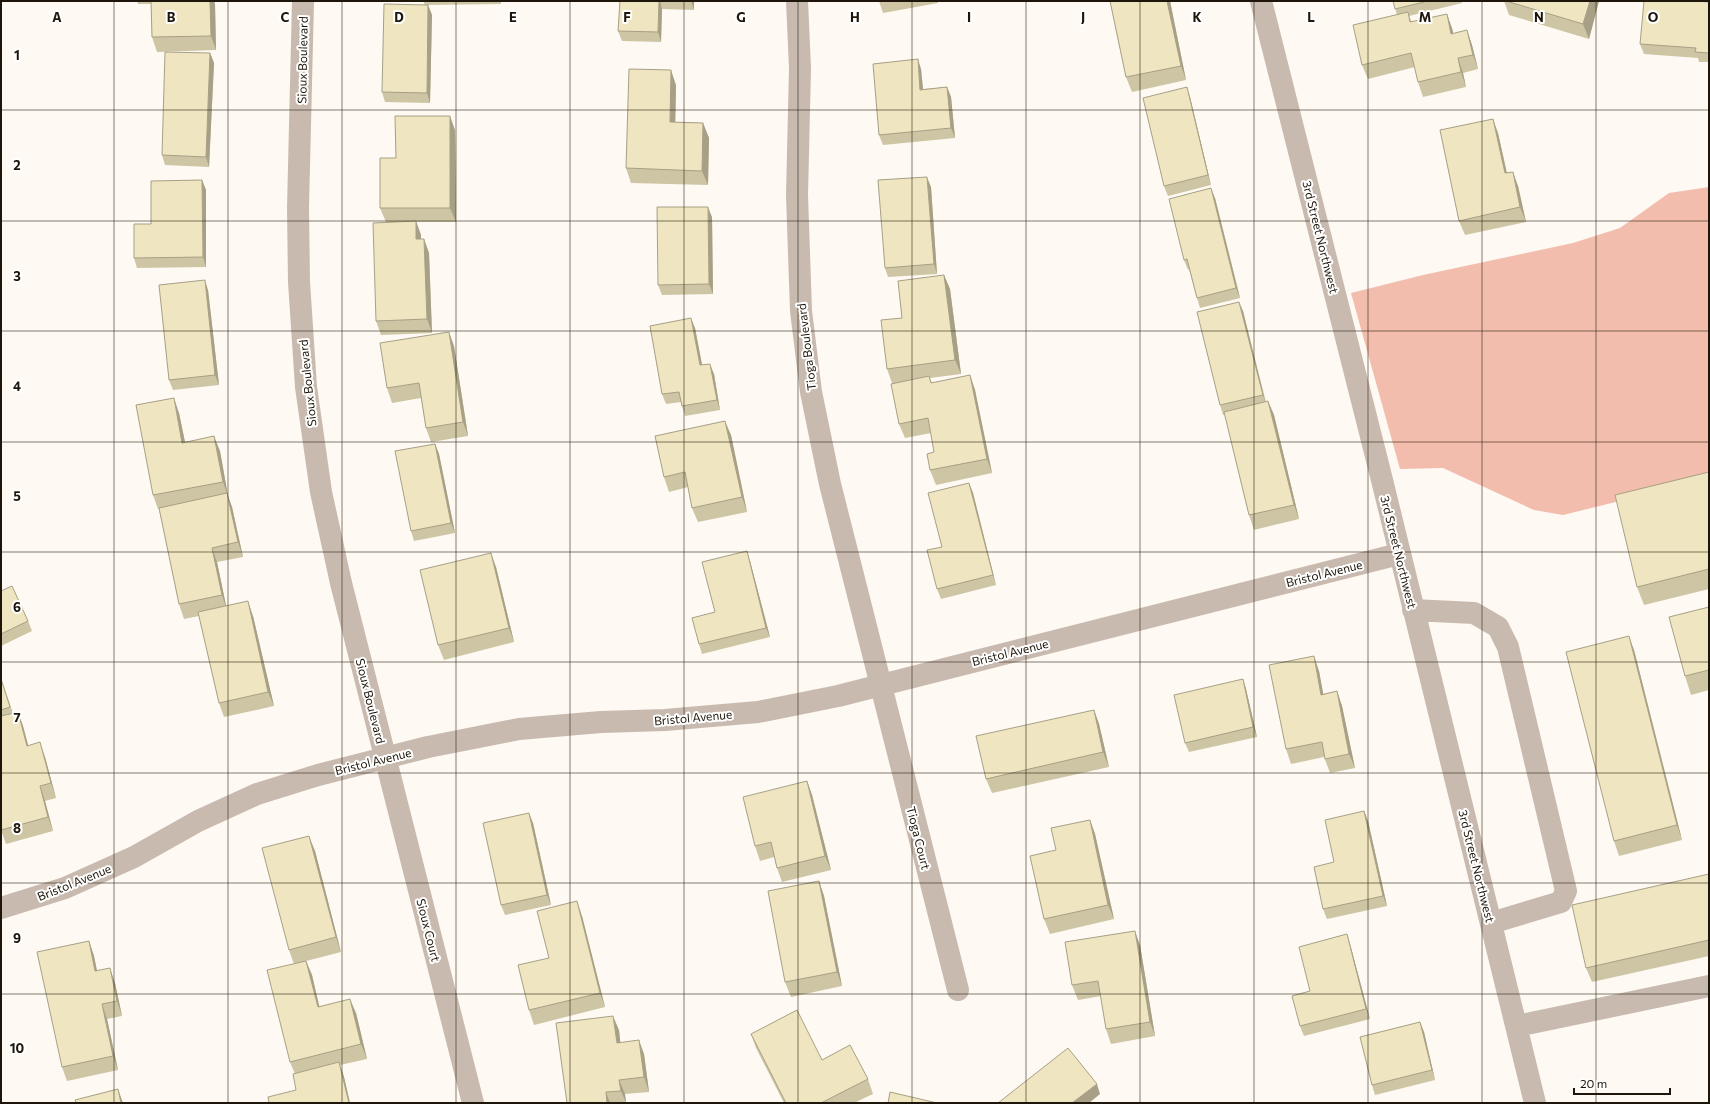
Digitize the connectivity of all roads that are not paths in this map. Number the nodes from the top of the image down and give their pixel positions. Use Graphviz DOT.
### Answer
graph roads {
  1 [pos="303,1"];
  2 [pos="797,1"];
  3 [pos="1261,1"];
  4 [pos="1399,554"];
  5 [pos="1413,610"];
  6 [pos="880,685"];
  7 [pos="385,758"];
  8 [pos="1,908"];
  9 [pos="1491,923"];
  10 [pos="1709,986"];
  11 [pos="958,990"];
  12 [pos="1517,1026"];
  13 [pos="473,1103"];
  14 [pos="1535,1103"];
  1 -- 7 [label="street, Sioux Boulevard"];
  2 -- 6 [label="street, Tioga Boulevard"];
  3 -- 4 [label="street, 3rd Street Northwest"];
  4 -- 5 [label="street, 3rd Street Northwest"];
  4 -- 6 [label="street, Bristol Avenue"];
  5 -- 9 [label="street, 3rd Street Northwest"];
  5 -- 9 [label="street"];
  6 -- 7 [label="street, Bristol Avenue"];
  6 -- 11 [label="street, Tioga Court"];
  7 -- 8 [label="street, Bristol Avenue"];
  7 -- 13 [label="street, Sioux Court"];
  9 -- 12 [label="street, 3rd Street Northwest"];
  10 -- 12 [label="street"];
  12 -- 14 [label="street, 3rd Street Northwest"];
}
